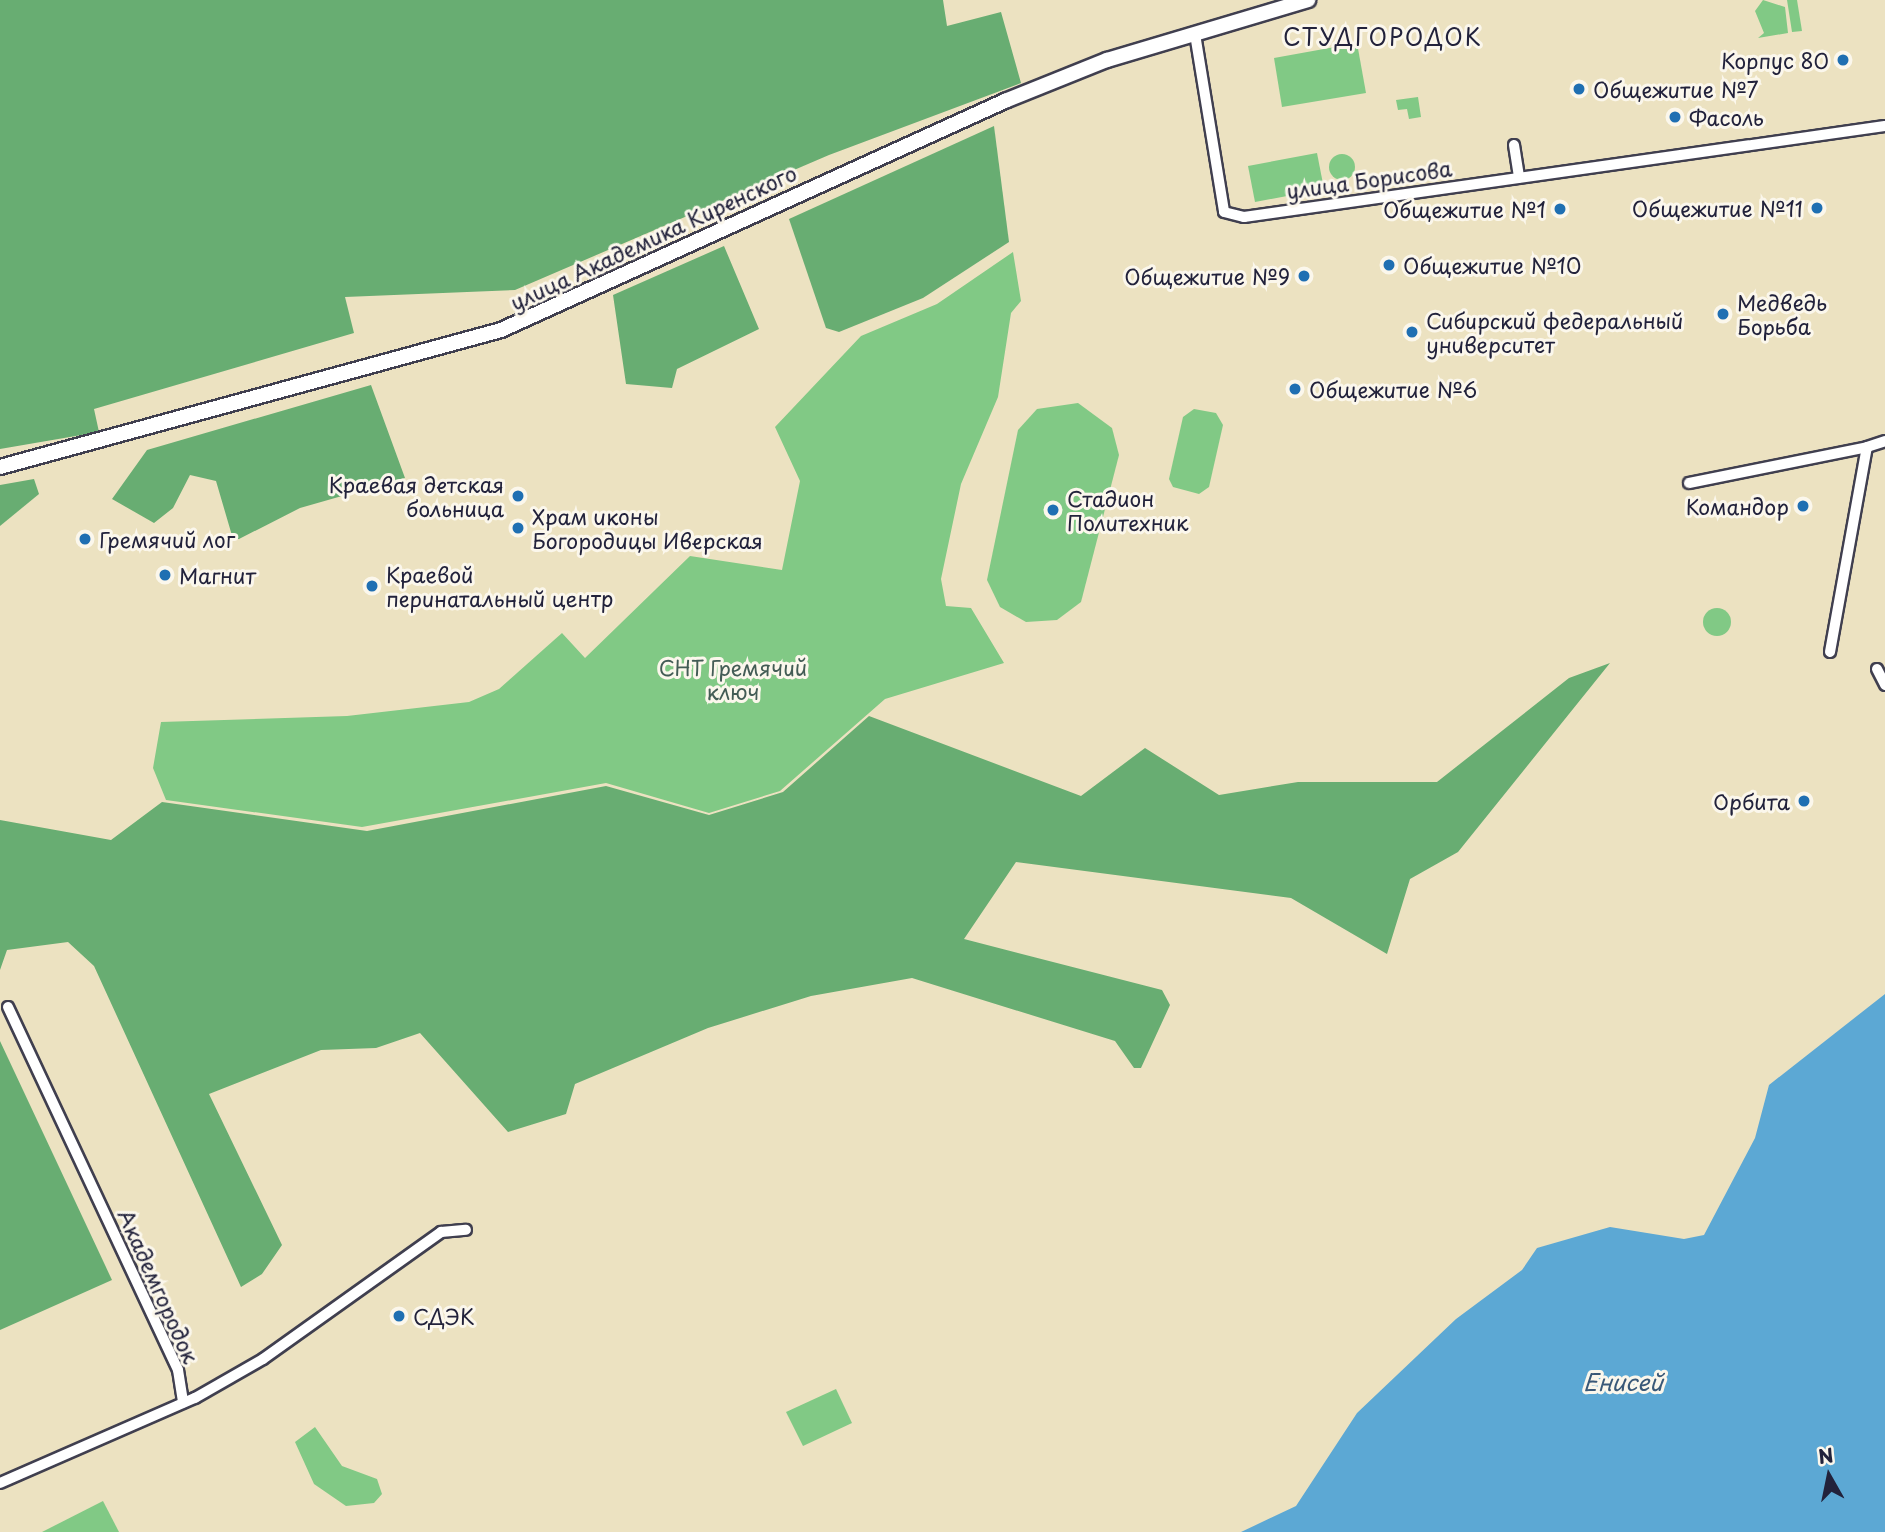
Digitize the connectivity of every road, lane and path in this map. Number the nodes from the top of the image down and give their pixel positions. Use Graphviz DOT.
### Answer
graph roads {
  1 [pos="1308,0"];
  2 [pos="1195,34"];
  3 [pos="1885,126"];
  4 [pos="1514,145"];
  5 [pos="1518,178"];
  6 [pos="1885,441"];
  7 [pos="1867,447"];
  8 [pos="0,467"];
  9 [pos="1689,483"];
  10 [pos="1830,652"];
  11 [pos="1877,669"];
  12 [pos="1885,685"];
  13 [pos="8,1007"];
  14 [pos="467,1230"];
  15 [pos="183,1403"];
  16 [pos="0,1483"];
  1 -- 2 [label="main road, улица Академика Киренского"];
  2 -- 5 [label="street, улица Борисова"];
  2 -- 8 [label="main road, улица Академика Киренского"];
  3 -- 5 [label="street, улица Борисова"];
  4 -- 5 [label="street"];
  6 -- 7 [label="street"];
  7 -- 9 [label="street"];
  7 -- 10 [label="street"];
  11 -- 12 [label="street"];
  13 -- 15 [label="street, Академгородок"];
  14 -- 15 [label="street"];
  15 -- 16 [label="street"];
}
